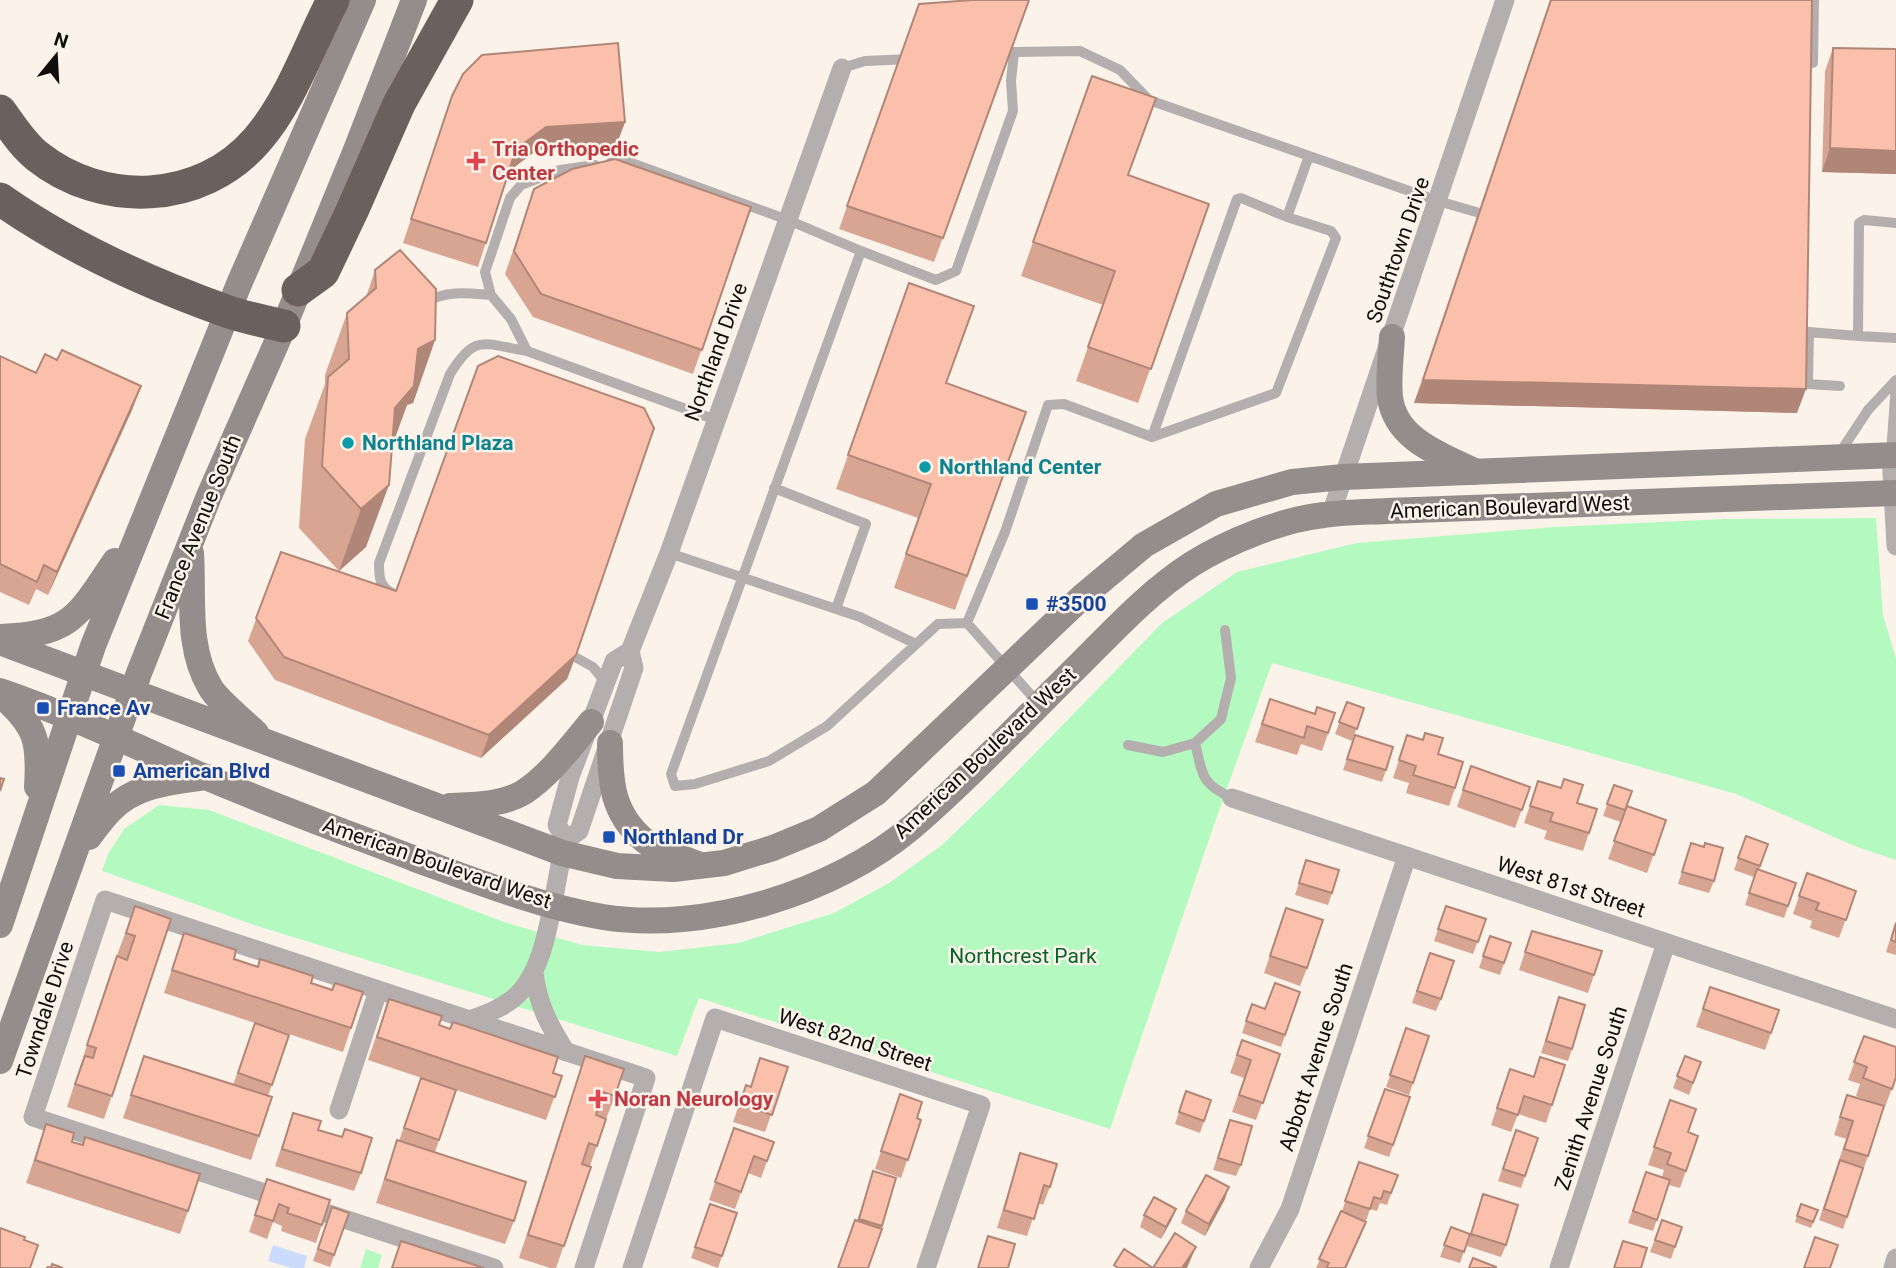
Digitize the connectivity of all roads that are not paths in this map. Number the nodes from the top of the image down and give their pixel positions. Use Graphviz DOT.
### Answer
graph roads {
  1 [pos="332,0"];
  2 [pos="363,0"];
  3 [pos="414,0"];
  4 [pos="457,0"];
  5 [pos="1505,0"];
  6 [pos="1814,0"];
  7 [pos="1014,52"];
  8 [pos="996,53"];
  9 [pos="927,58"];
  10 [pos="1813,63"];
  11 [pos="842,68"];
  12 [pos="0,111"];
  13 [pos="1309,156"];
  14 [pos="0,199"];
  15 [pos="1438,201"];
  16 [pos="1287,217"];
  17 [pos="1505,219"];
  18 [pos="788,220"];
  19 [pos="1896,223"];
  20 [pos="861,251"];
  21 [pos="298,290"];
  22 [pos="491,295"];
  23 [pos="418,309"];
  24 [pos="228,312"];
  25 [pos="284,326"];
  26 [pos="1858,336"];
  27 [pos="1392,337"];
  28 [pos="1896,338"];
  29 [pos="527,351"];
  30 [pos="606,380"];
  31 [pos="1896,381"];
  32 [pos="1840,386"];
  33 [pos="602,392"];
  34 [pos="716,420"];
  35 [pos="1152,437"];
  36 [pos="1893,455"];
  37 [pos="1836,457"];
  38 [pos="1477,472"];
  39 [pos="1343,477"];
  40 [pos="774,488"];
  41 [pos="1895,493"];
  42 [pos="1331,514"];
  43 [pos="142,522"];
  44 [pos="190,544"];
  45 [pos="1896,546"];
  46 [pos="669,553"];
  47 [pos="741,579"];
  48 [pos="395,594"];
  49 [pos="836,609"];
  50 [pos="967,623"];
  51 [pos="1225,630"];
  52 [pos="0,639"];
  53 [pos="916,644"];
  54 [pos="630,651"];
  55 [pos="575,657"];
  56 [pos="1007,667"];
  57 [pos="85,672"];
  58 [pos="606,682"];
  59 [pos="133,691"];
  60 [pos="0,692"];
  61 [pos="1039,705"];
  62 [pos="70,717"];
  63 [pos="591,722"];
  64 [pos="117,736"];
  65 [pos="265,741"];
  66 [pos="610,743"];
  67 [pos="1195,743"];
  68 [pos="1128,745"];
  69 [pos="207,777"];
  70 [pos="1232,798"];
  71 [pos="439,807"];
  72 [pos="36,815"];
  73 [pos="564,847"];
  74 [pos="1406,856"];
  75 [pos="73,858"];
  76 [pos="701,866"];
  77 [pos="7,876"];
  78 [pos="553,905"];
  79 [pos="0,925"];
  80 [pos="1666,943"];
  81 [pos="534,973"];
  82 [pos="378,991"];
  83 [pos="1896,1019"];
  84 [pos="469,1020"];
  85 [pos="566,1052"];
  86 [pos="0,1061"];
  87 [pos="339,1110"];
  88 [pos="1896,1258"];
  89 [pos="494,1268"];
  90 [pos="584,1268"];
  91 [pos="632,1268"];
  92 [pos="926,1268"];
  93 [pos="1259,1268"];
  94 [pos="1559,1268"];
  95 [pos="1893,1268"];
  1 -- 12 [label="highway"];
  2 -- 24 [label="main road"];
  3 -- 21 [label="main road, France Avenue South"];
  4 -- 21 [label="highway"];
  5 -- 15 [label="street, Southtown Drive"];
  6 -- 10 [label="lane"];
  7 -- 8 [label="lane"];
  7 -- 13 [label="lane"];
  7 -- 20 [label="lane"];
  9 -- 11 [label="lane"];
  11 -- 18 [label="street, Northland Drive"];
  13 -- 15 [label="lane"];
  13 -- 16 [label="lane"];
  14 -- 24 [label="highway"];
  15 -- 17 [label="lane"];
  15 -- 27 [label="street, Southtown Drive"];
  16 -- 35 [label="lane"];
  16 -- 35 [label="lane"];
  18 -- 20 [label="lane"];
  18 -- 22 [label="lane"];
  18 -- 34 [label="street, Northland Drive"];
  19 -- 26 [label="lane"];
  20 -- 40 [label="lane"];
  21 -- 25 [label="main road, France Avenue South"];
  22 -- 23 [label="lane"];
  22 -- 29 [label="lane"];
  24 -- 25 [label="highway"];
  24 -- 43 [label="main road"];
  25 -- 44 [label="main road, France Avenue South"];
  26 -- 28 [label="lane"];
  26 -- 32 [label="lane"];
  27 -- 38 [label="main road"];
  27 -- 39 [label="street, Southtown Drive"];
  29 -- 30 [label="lane"];
  29 -- 48 [label="lane"];
  30 -- 33 [label="lane"];
  30 -- 34 [label="lane"];
  31 -- 36 [label="lane"];
  31 -- 37 [label="lane"];
  34 -- 46 [label="street, Northland Drive"];
  35 -- 50 [label="lane"];
  36 -- 37 [label="main road, American Boulevard West"];
  36 -- 41 [label="street"];
  37 -- 38 [label="main road, American Boulevard West"];
  38 -- 39 [label="main road, American Boulevard West"];
  39 -- 42 [label="street, Southtown Drive"];
  39 -- 56 [label="main road, American Boulevard West"];
  40 -- 47 [label="lane"];
  40 -- 49 [label="lane"];
  41 -- 42 [label="main road, American Boulevard West"];
  41 -- 45 [label="street"];
  42 -- 61 [label="main road, American Boulevard West"];
  43 -- 52 [label="main road"];
  43 -- 57 [label="main road"];
  44 -- 59 [label="main road, France Avenue South"];
  44 -- 65 [label="main road"];
  46 -- 47 [label="lane"];
  46 -- 54 [label="street, Northland Drive"];
  47 -- 49 [label="lane"];
  47 -- 53 [label="lane"];
  49 -- 53 [label="lane"];
  50 -- 53 [label="lane"];
  50 -- 56 [label="lane"];
  51 -- 67 [label="lane"];
  52 -- 57 [label="main road, American Boulevard West"];
  54 -- 58 [label="street, Northland Drive"];
  54 -- 66 [label="street, Northland Drive"];
  55 -- 58 [label="lane"];
  56 -- 61 [label="lane"];
  56 -- 76 [label="main road, American Boulevard West"];
  57 -- 59 [label="main road, American Boulevard West"];
  57 -- 62 [label="main road"];
  58 -- 63 [label="street, Northland Drive"];
  59 -- 64 [label="main road, France Avenue South"];
  59 -- 65 [label="main road, American Boulevard West"];
  60 -- 62 [label="main road, American Boulevard West"];
  60 -- 72 [label="main road"];
  61 -- 78 [label="main road, American Boulevard West"];
  62 -- 64 [label="main road, American Boulevard West"];
  62 -- 72 [label="main road"];
  63 -- 71 [label="main road"];
  63 -- 73 [label="street, Northland Drive"];
  64 -- 69 [label="main road, American Boulevard West"];
  64 -- 75 [label="main road, France Avenue South"];
  65 -- 71 [label="main road, American Boulevard West"];
  66 -- 73 [label="street, Northland Drive"];
  66 -- 76 [label="main road"];
  67 -- 68 [label="lane"];
  67 -- 70 [label="lane"];
  69 -- 75 [label="main road"];
  69 -- 78 [label="main road, American Boulevard West"];
  70 -- 74 [label="street, West 81st Street"];
  71 -- 73 [label="main road, American Boulevard West"];
  72 -- 77 [label="main road"];
  73 -- 76 [label="main road, American Boulevard West"];
  73 -- 78 [label="street, Northland Drive"];
  74 -- 80 [label="street, West 81st Street"];
  74 -- 93 [label="street, Abbott Avenue South"];
  75 -- 86 [label="main road, France Avenue South"];
  77 -- 79 [label="main road"];
  78 -- 81 [label="street"];
  80 -- 83 [label="street, West 81st Street"];
  80 -- 94 [label="street, Zenith Avenue South"];
  81 -- 84 [label="street"];
  81 -- 85 [label="street"];
  82 -- 84 [label="street, Towndale Drive"];
  82 -- 87 [label="street"];
  82 -- 89 [label="street, Towndale Drive"];
  84 -- 85 [label="street, Towndale Drive"];
  85 -- 90 [label="street, Towndale Drive"];
  88 -- 95 [label="street"];
  91 -- 92 [label="street, West 82nd Street"];
}
